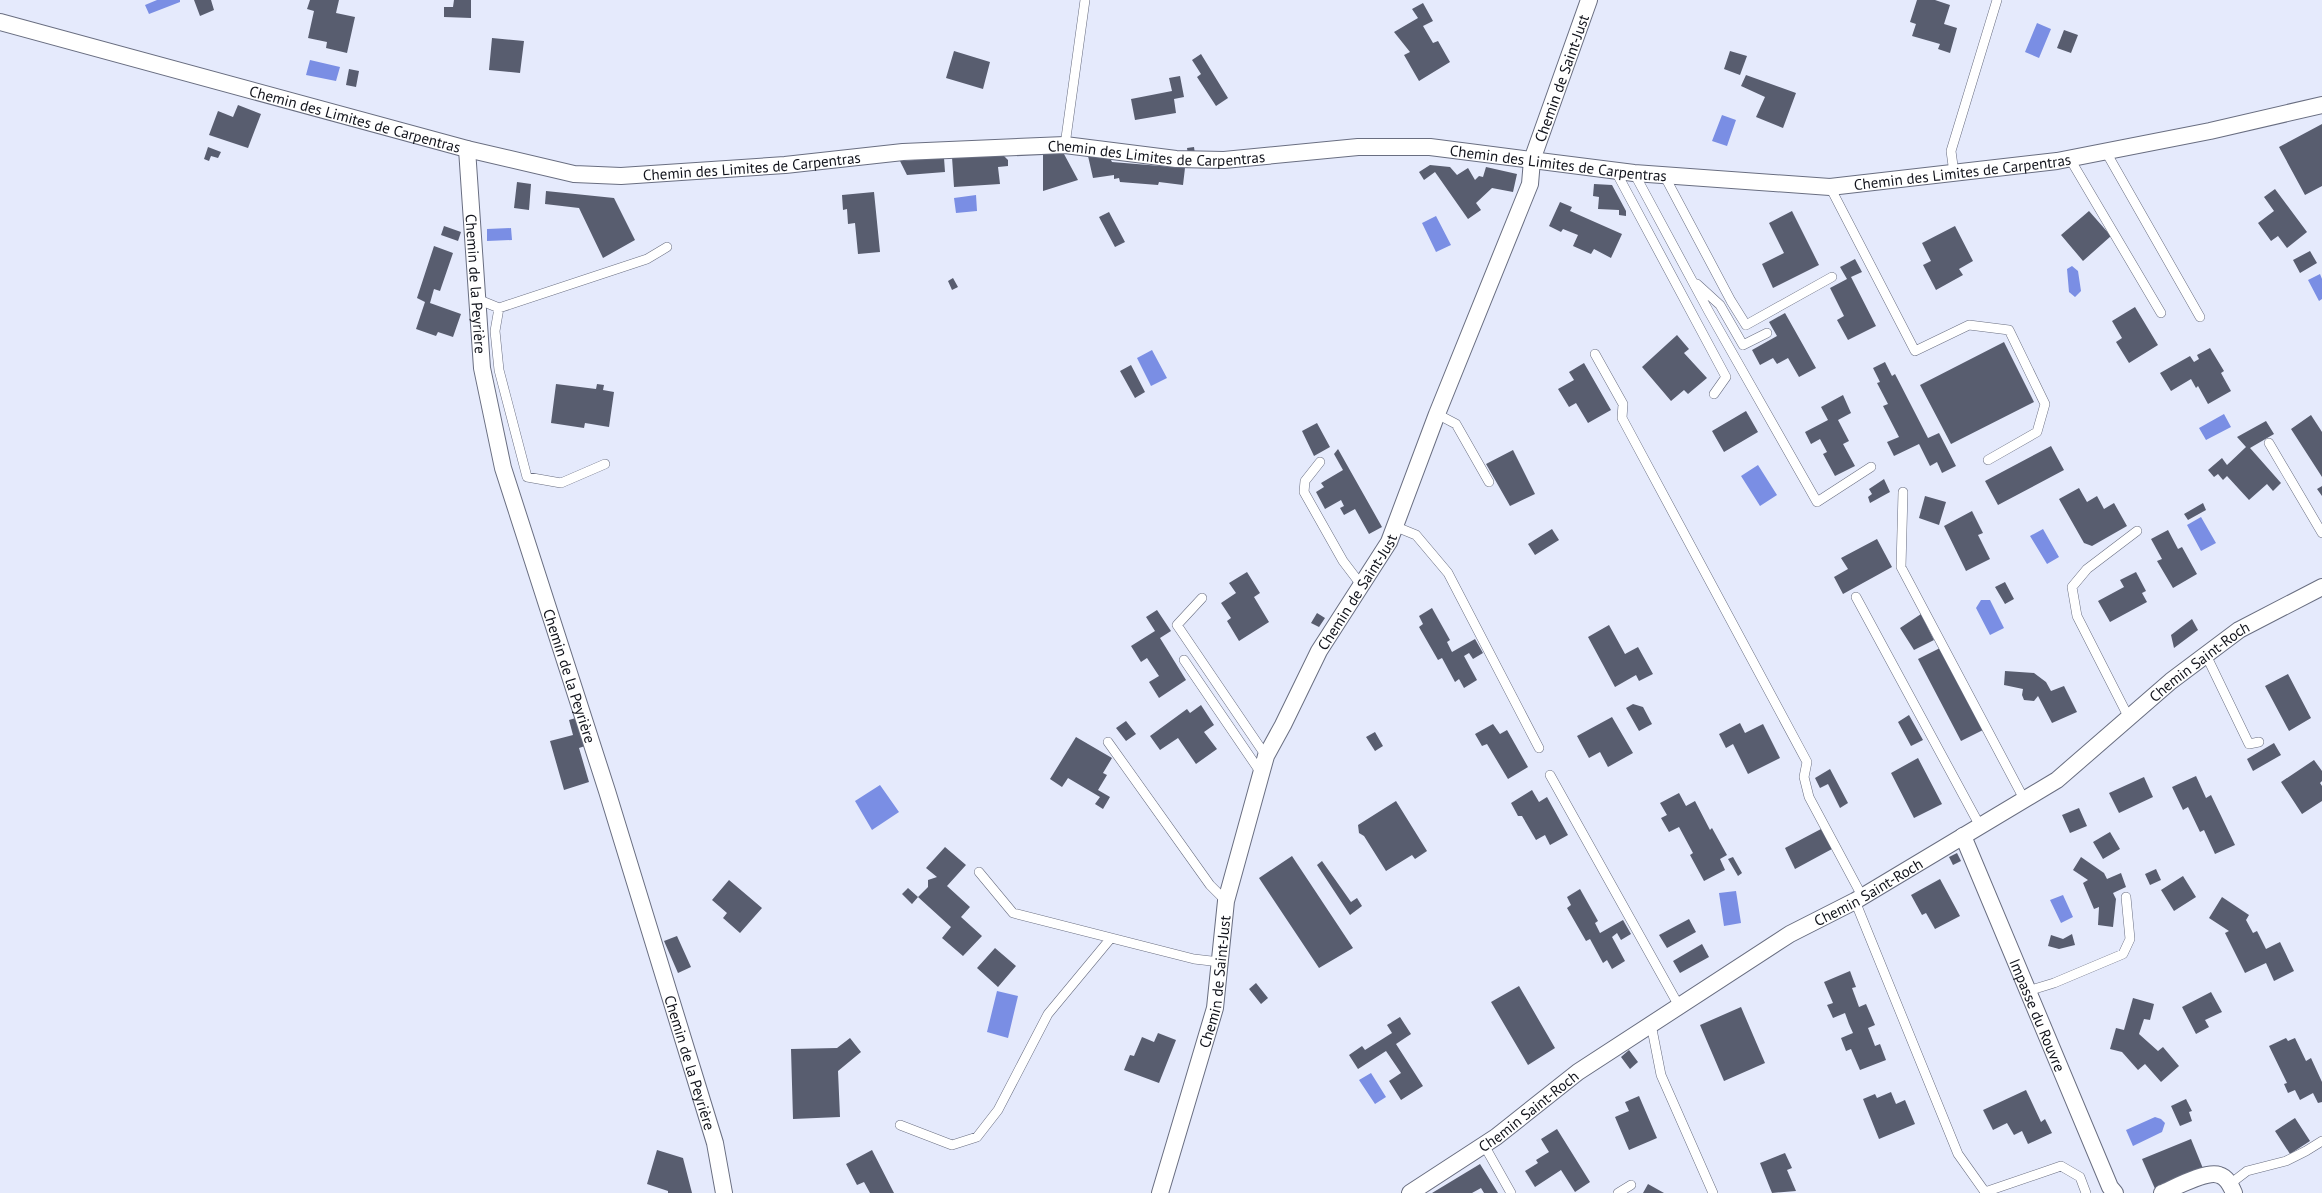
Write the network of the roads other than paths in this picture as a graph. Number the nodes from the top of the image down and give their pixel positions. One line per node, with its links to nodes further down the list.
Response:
1 (1084, 0): 6 (lane)
2 (1589, 0): 10 (street, Chemin de Saint-Just)
3 (1997, 0): 13 (lane)
4 (0, 22): 7 (street, Chemin des Limites de Carpentras)
5 (2322, 104): 8 (street, Chemin des Limites de Carpentras)
6 (1065, 145): 7 (street, Chemin des Limites de Carpentras); 10 (street, Chemin des Limites de Carpentras)
7 (467, 149): 19 (street, Chemin de la Peyrière)
8 (2106, 152): 9 (street, Chemin des Limites de Carpentras); 22 (lane)
9 (2070, 159): 13 (street, Chemin des Limites de Carpentras); 21 (lane)
10 (1532, 160): 11 (street, Chemin des Limites de Carpentras); 26 (street, Chemin de Saint-Just)
11 (1615, 170): 12 (street, Chemin des Limites de Carpentras); 25 (lane)
12 (1634, 172): 14 (street, Chemin des Limites de Carpentras); 18 (lane)
13 (1954, 173): 15 (street, Chemin des Limites de Carpentras)
14 (1664, 174): 15 (street, Chemin des Limites de Carpentras); 17 (lane)
15 (1830, 187): 28 (lane)
16 (667, 247): 20 (lane)
17 (1832, 277)
18 (1692, 279): 23 (lane); 31 (lane)
19 (477, 299): 20 (lane); 67 (street, Chemin de la Peyrière)
20 (499, 308): 30 (lane)
21 (2161, 313)
22 (2200, 317)
23 (1766, 332)
24 (1596, 354): 55 (lane)
25 (1714, 394)
26 (1437, 414): 32 (lane); 34 (street, Chemin de Saint-Just)
27 (2269, 443): 36 (lane)
28 (1988, 460)
29 (1320, 462): 37 (lane)
30 (606, 464)
31 (1872, 467)
32 (1489, 482)
33 (1903, 492): 50 (lane)
34 (1394, 526): 37 (street, Chemin de Saint-Just); 46 (lane)
35 (2137, 531): 43 (lane)
36 (2322, 533)
37 (1362, 586): 47 (street, Chemin de Saint-Just)
38 (2322, 587): 41 (street, Chemin Saint-Roch)
39 (1856, 597): 51 (lane)
40 (1202, 598): 47 (lane)
41 (2206, 655): 43 (street, Chemin Saint-Roch); 45 (lane)
42 (1184, 660): 48 (lane)
43 (2129, 718): 50 (street, Chemin Saint-Roch)
44 (1108, 742): 56 (lane)
45 (2259, 742)
46 (1539, 748)
47 (1266, 756): 48 (street, Chemin de Saint-Just)
48 (1261, 774): 56 (street, Chemin de Saint-Just)
49 (1550, 775): 60 (lane)
50 (2024, 799): 51 (street, Chemin Saint-Roch)
51 (1980, 826): 52 (street, Chemin Saint-Roch)
52 (1963, 836): 55 (street, Chemin Saint-Roch); 59 (street, Impasse du Rouvre)
53 (979, 872): 57 (lane)
54 (2126, 897): 59 (lane)
55 (1859, 899): 60 (street, Chemin Saint-Roch); 73 (lane)
56 (1226, 901): 58 (street, Chemin de Saint-Just)
57 (1111, 938): 58 (lane); 62 (lane)
58 (1220, 962): 68 (street, Chemin de Saint-Just)
59 (2028, 991): 74 (street, Impasse du Rouvre)
60 (1679, 1006): 61 (street, Chemin Saint-Roch)
61 (1651, 1024): 64 (street, Chemin Saint-Roch); 72 (lane)
62 (900, 1125)
63 (2322, 1141): 66 (lane)
64 (1484, 1145): 69 (street, Chemin Saint-Roch); 70 (lane)
65 (1631, 1185): 71 (lane)
66 (2232, 1188): 75 (street)
67 (724, 1193)
68 (1160, 1193)
69 (1410, 1193)
70 (1510, 1193)
71 (1618, 1193)
72 (1713, 1193)
73 (2086, 1193)
74 (2115, 1193)
75 (2162, 1193)

